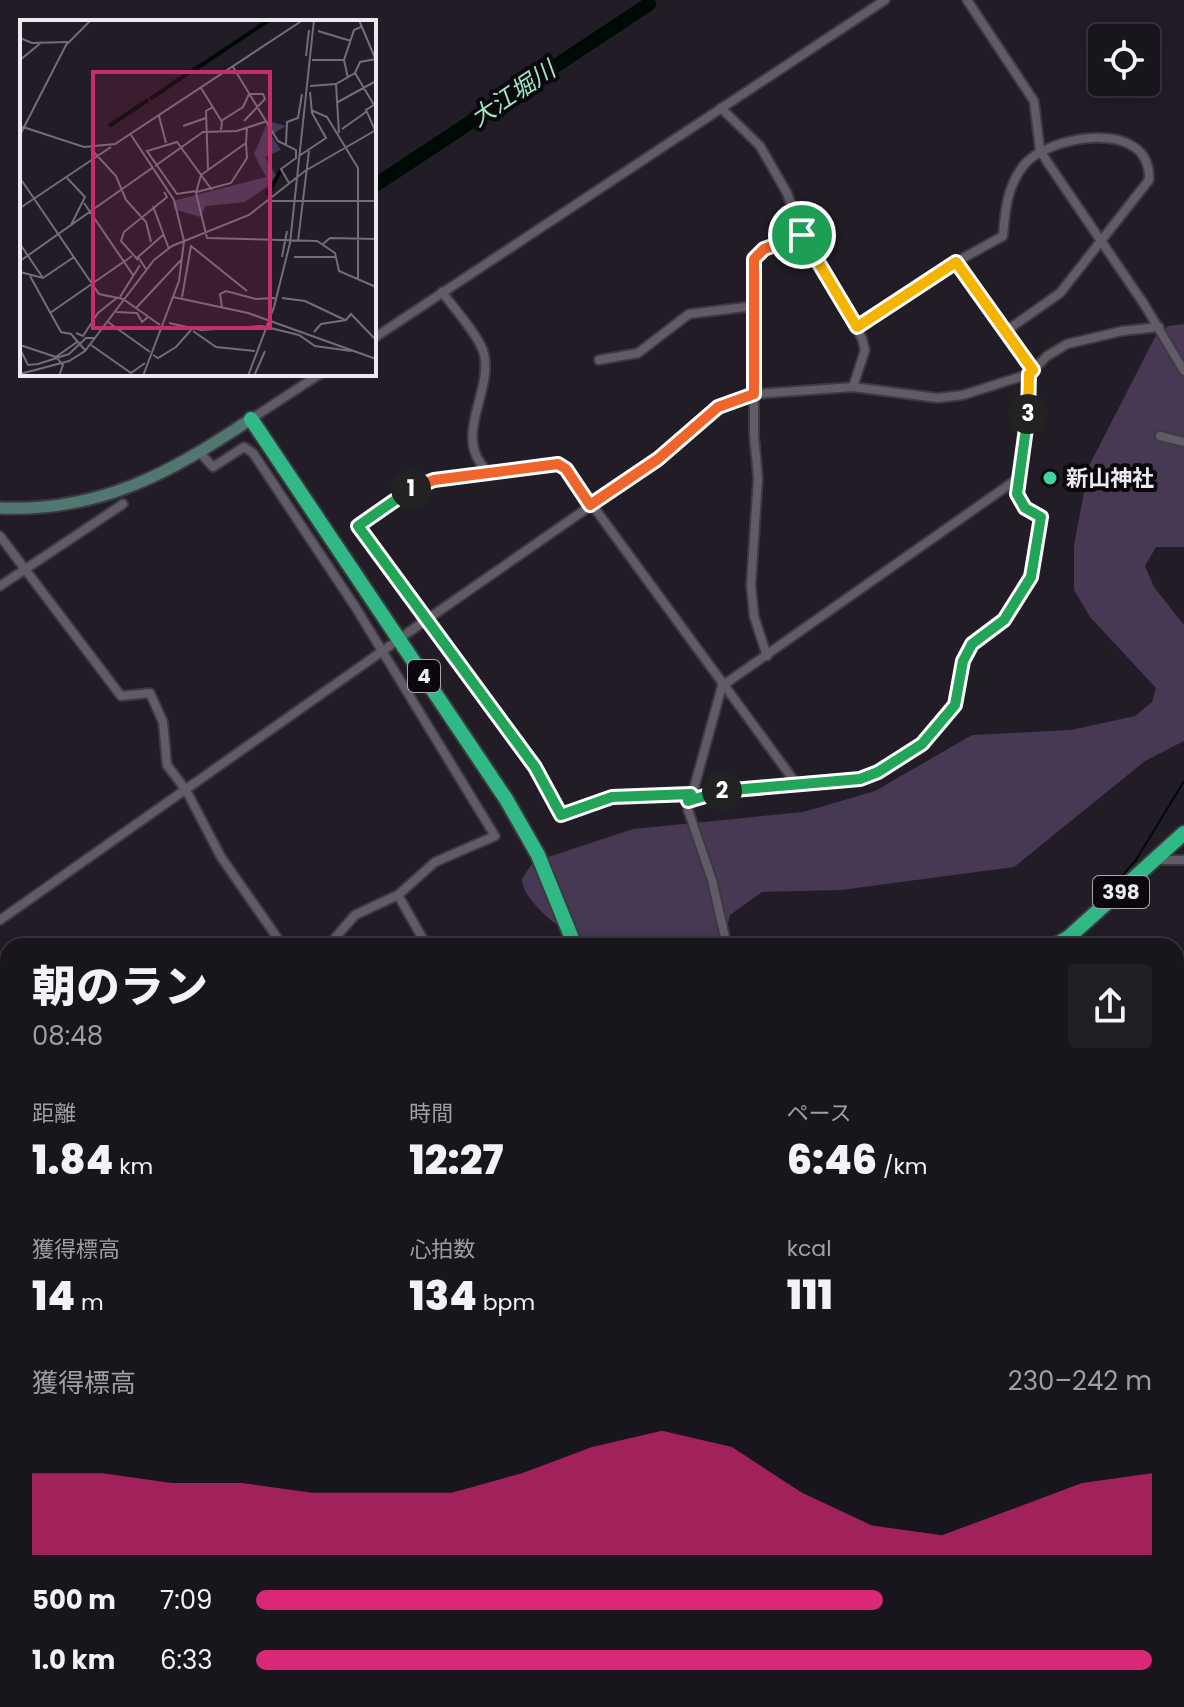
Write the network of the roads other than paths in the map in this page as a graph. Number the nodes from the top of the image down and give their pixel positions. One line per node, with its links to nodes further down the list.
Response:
1 (885, 0): 3 (street)
2 (967, 0): 4 (street)
3 (721, 108): 5 (street); 8 (street)
4 (1040, 150): 6 (street); 6 (street); 7 (street)
5 (802, 235): 9 (street); 10 (street)
6 (1102, 240): 11 (street); 12 (street)
7 (956, 262): 10 (street); 12 (street)
8 (442, 292): 13 (street); 24 (street)
9 (754, 306): 14 (street); 19 (street)
10 (857, 327): 18 (street)
11 (1159, 327): 15 (street); 16 (street)
12 (1006, 331): 16 (street)
13 (376, 337)
14 (599, 360)
15 (1184, 371)
16 (1031, 372): 18 (street); 25 (street)
17 (317, 376): 20 (street)
18 (853, 387): 19 (street)
19 (754, 394): 27 (street); 36 (street)
20 (251, 419): 23 (street); 49 (highway, 4)
21 (1160, 436): 22 (street)
22 (1184, 442)
23 (200, 453): 28 (street); 35 (street)
24 (488, 472): 27 (street); 32 (street)
25 (1020, 477): 36 (street); 38 (street)
26 (123, 504): 30 (street)
27 (590, 505): 32 (street); 37 (street)
28 (0, 508)
29 (0, 536): 30 (street)
30 (24, 570): 31 (street); 39 (street)
31 (0, 586)
32 (426, 620): 33 (street); 40 (street)
33 (406, 634)
34 (391, 645): 35 (street)
35 (381, 652): 39 (street); 44 (street)
36 (767, 656): 37 (street)
37 (722, 686): 38 (street); 40 (street)
38 (798, 786): 40 (street)
39 (186, 790): 45 (street); 46 (street)
40 (690, 798): 50 (street)
41 (1184, 833): 42 (highway, 398)
42 (1156, 860): 43 (street); 51 (highway, 398)
43 (1184, 860)
44 (398, 895): 47 (street); 48 (street)
45 (0, 920)
46 (277, 938)
47 (335, 938)
48 (422, 938)
49 (572, 938)
50 (725, 938)
51 (1067, 938)

